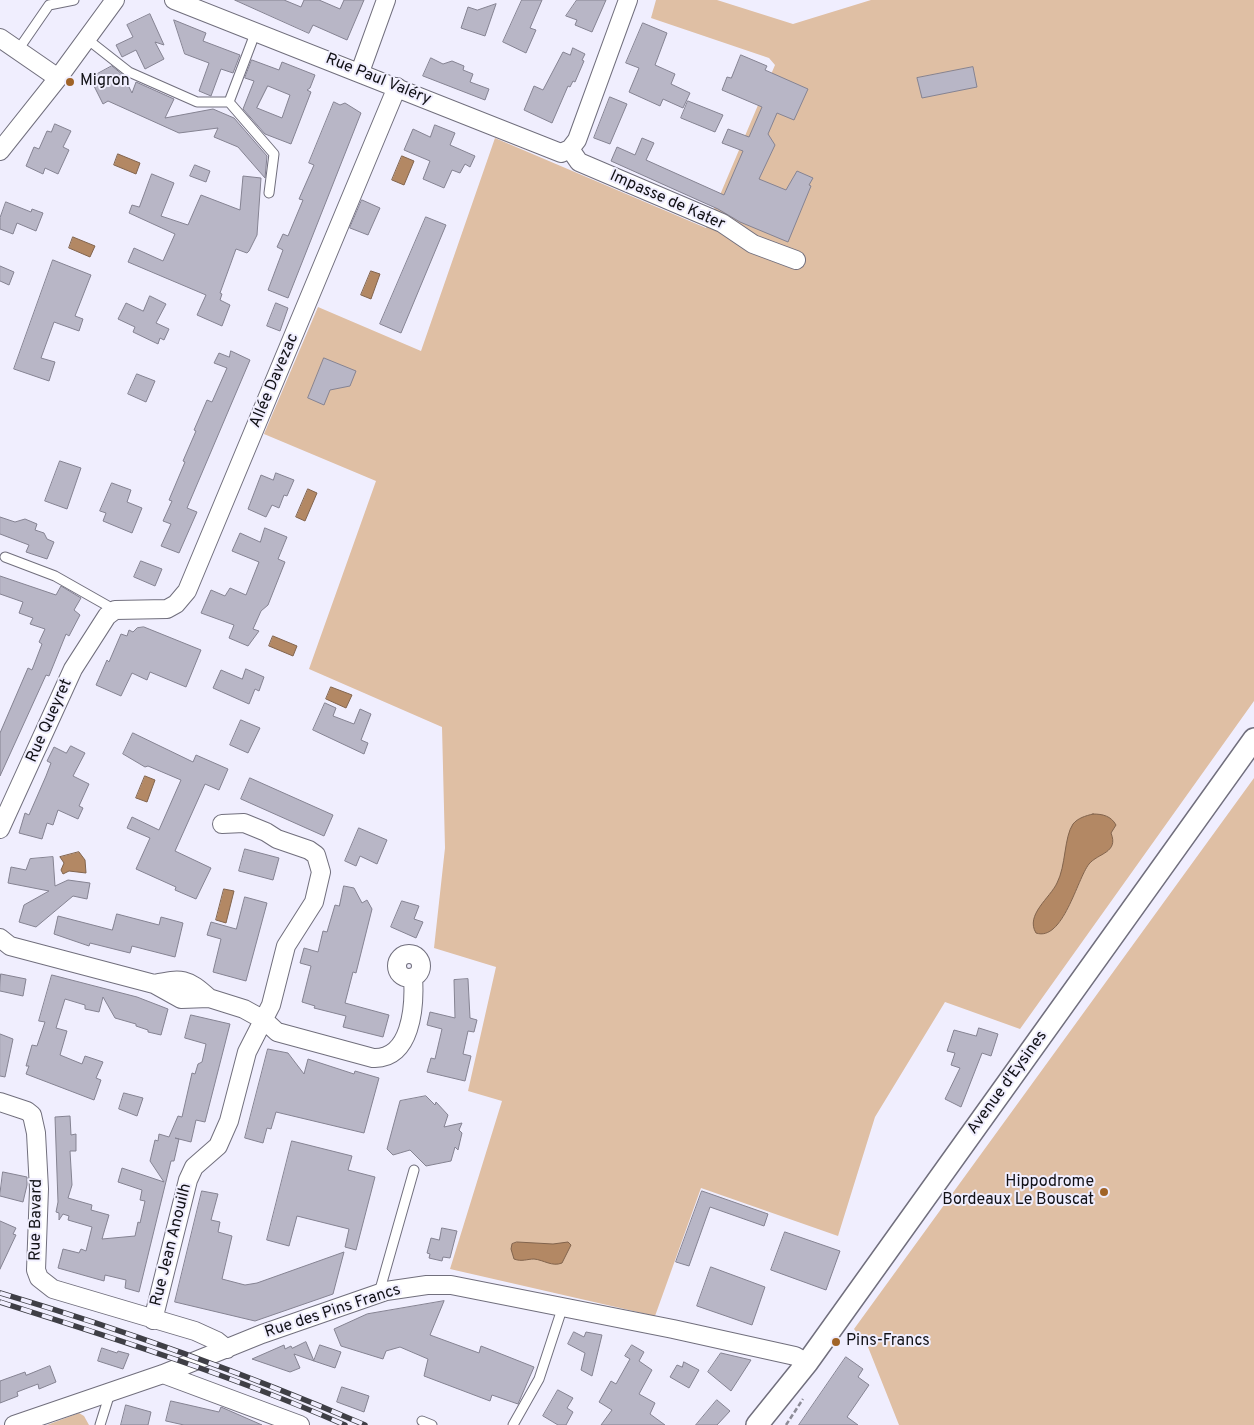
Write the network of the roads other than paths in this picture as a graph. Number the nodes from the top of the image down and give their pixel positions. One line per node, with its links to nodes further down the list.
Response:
1 (74, 0): 9 (lane)
2 (115, 0): 8 (street)
3 (174, 0): 6 (street, Rue Paul Valéry)
4 (386, 0): 10 (street)
5 (628, 0): 14 (street)
6 (256, 32): 10 (street, Rue Paul Valéry); 13 (lane)
7 (0, 38): 9 (street)
8 (87, 39): 11 (street); 13 (lane)
9 (18, 50): 11 (street)
10 (360, 72): 12 (street, Rue Paul Valéry)
11 (58, 78): 15 (street)
12 (397, 87): 14 (street, Rue Paul Valéry); 19 (street, Allée Davezac)
13 (228, 102): 16 (lane)
14 (574, 145): 17 (street, Impasse de Kater)
15 (0, 151)
16 (268, 193)
17 (796, 260)
18 (4, 557): 19 (lane)
19 (111, 613): 22 (street, Rue Queyret)
20 (1254, 739): 32 (street, Avenue d'Eysines)
21 (222, 824): 25 (street, Rue Jean Anouilh)
22 (0, 829)
23 (0, 938): 25 (street)
24 (413, 978): 25 (street)
25 (264, 1020): 30 (street, Rue Jean Anouilh)
26 (0, 1102): 30 (street, Rue Bavard)
27 (414, 1170): 28 (lane)
28 (379, 1293): 29 (street, Rue des Pins Francs); 31 (street, Rue des Pins Francs)
29 (562, 1306): 32 (street, Rue des Pins Francs); 40 (lane)
30 (153, 1320): 31 (street, Rue Bavard)
31 (226, 1349): 33 (street, Rue des Pins Francs)
32 (807, 1363): 41 (street, Avenue d'Eysines)
33 (164, 1374): 34 (street, Rue des Pins Francs); 38 (street)
34 (110, 1393): 36 (street, Rue des Pins Francs); 37 (lane)
35 (422, 1421): 39 (lane)
36 (14, 1425)
37 (100, 1425)
38 (300, 1425)
39 (432, 1425)
40 (512, 1425)
41 (757, 1425)

